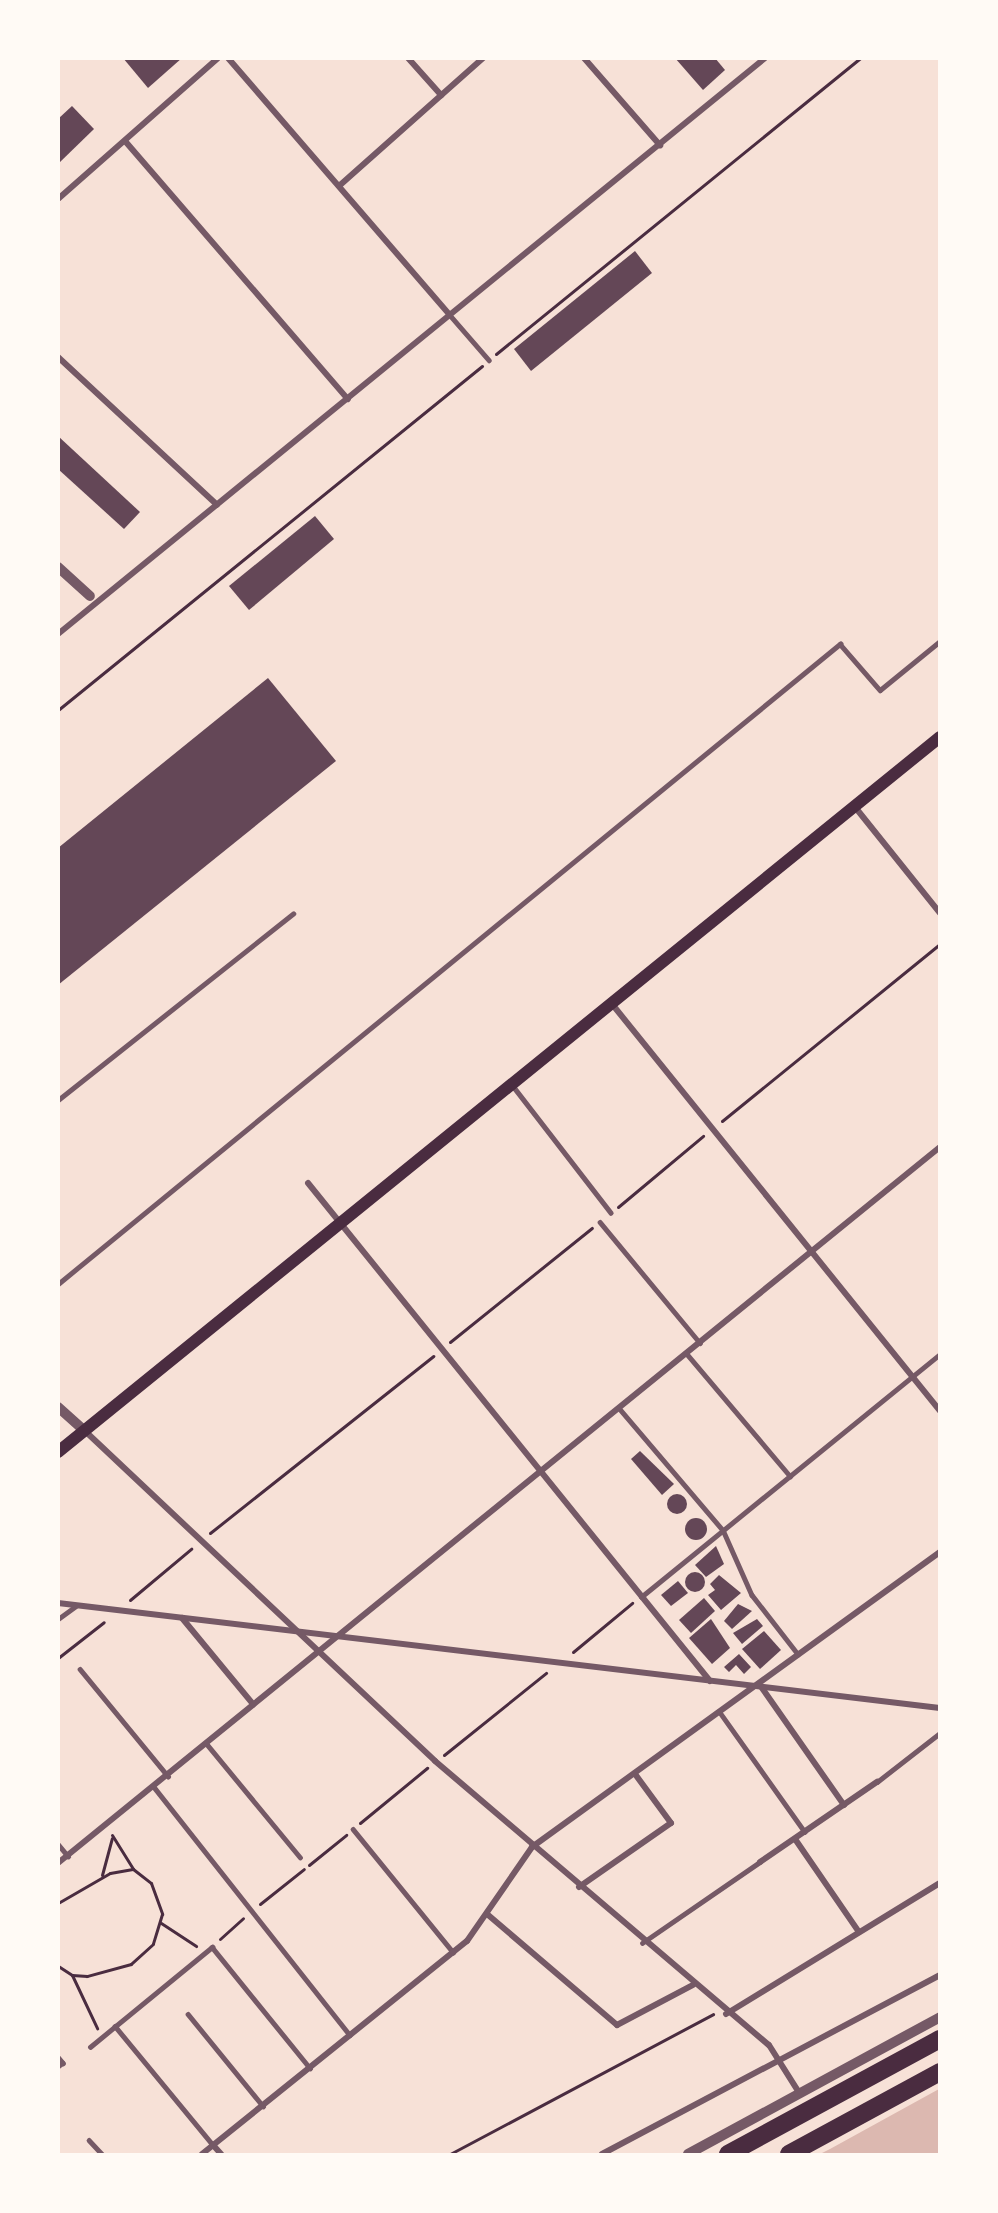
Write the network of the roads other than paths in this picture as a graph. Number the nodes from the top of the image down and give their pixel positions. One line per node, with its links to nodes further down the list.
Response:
1 (218, 58): 8 (street)
2 (228, 58): 10 (street)
3 (408, 58): 7 (street)
4 (483, 58): 7 (street)
5 (584, 58): 9 (street)
6 (765, 58): 9 (street)
7 (441, 95): 10 (street)
8 (125, 141): 11 (street); 15 (street)
9 (660, 145): 12 (street)
10 (339, 186): 12 (street)
11 (58, 199)
12 (449, 314): 14 (lane); 15 (street)
13 (58, 357): 16 (street)
14 (489, 360)
15 (348, 399): 16 (street)
16 (217, 504): 18 (street)
17 (58, 567): 18 (street)
18 (93, 599): 19 (street)
19 (58, 633)
20 (939, 641): 34 (lane)
21 (939, 737): 22 (main road)
22 (855, 807): 23 (street); 25 (main road)
23 (939, 913)
24 (293, 914): 27 (lane)
25 (612, 1004): 26 (main road); 33 (street)
26 (511, 1084): 30 (lane); 32 (main road)
27 (58, 1100)
28 (939, 1147): 33 (street)
29 (308, 1184): 32 (street)
30 (611, 1213)
31 (600, 1222): 35 (lane)
32 (341, 1223): 42 (main road); 44 (street)
33 (810, 1253): 35 (street); 38 (street)
34 (58, 1284)
35 (700, 1343): 36 (street)
36 (687, 1354): 40 (street); 45 (lane)
37 (939, 1354): 38 (lane)
38 (911, 1377): 41 (street); 45 (lane)
39 (58, 1407): 42 (street)
40 (619, 1408): 44 (street); 46 (lane)
41 (939, 1410)
42 (85, 1431): 43 (main road); 53 (street)
43 (58, 1452)
44 (540, 1473): 48 (street); 54 (street)
45 (790, 1476): 46 (lane)
46 (723, 1530): 48 (lane); 56 (lane)
47 (939, 1552): 56 (street)
48 (641, 1597): 58 (street)
49 (58, 1604): 50 (street)
50 (76, 1605): 51 (street); 52 (lane)
51 (182, 1618): 53 (street); 61 (street)
52 (58, 1619)
53 (295, 1632): 54 (street); 55 (street)
54 (336, 1638): 55 (street); 58 (street)
55 (318, 1651): 61 (street); 75 (street)
56 (798, 1654): 59 (street)
57 (80, 1669): 67 (lane)
58 (710, 1681): 59 (street)
59 (753, 1687): 60 (street); 63 (street)
60 (762, 1687): 62 (street); 70 (street)
61 (253, 1704): 65 (street)
62 (939, 1708)
63 (719, 1711): 66 (street); 72 (lane)
64 (939, 1734): 68 (lane)
65 (206, 1743): 67 (street); 77 (lane)
66 (635, 1774): 75 (street); 81 (street)
67 (168, 1776): 69 (street)
68 (877, 1782): 70 (street)
69 (154, 1787): 76 (street); 92 (lane)
70 (844, 1805): 72 (street)
71 (353, 1828): 85 (lane)
72 (805, 1832): 73 (street)
73 (795, 1839): 78 (street); 83 (street)
74 (58, 1844): 76 (lane)
75 (532, 1847): 81 (street); 82 (street)
76 (68, 1856): 79 (street)
77 (300, 1857)
78 (760, 1862): 84 (lane)
79 (58, 1863)
80 (939, 1883): 83 (street)
81 (579, 1887): 84 (street)
82 (487, 1914): 85 (street); 87 (street)
83 (859, 1932): 88 (street)
84 (642, 1943): 87 (street)
85 (453, 1952): 92 (street)
86 (939, 1975): 96 (street)
87 (693, 1985): 88 (street)
88 (724, 2011): 96 (street)
89 (188, 2014): 101 (lane)
90 (939, 2017): 100 (street)
91 (115, 2026): 94 (lane); 98 (lane); 103 (lane)
92 (350, 2035): 98 (street)
93 (939, 2039): 109 (highway)
94 (90, 2047)
95 (58, 2057): 97 (lane)
96 (780, 2062): 100 (street); 107 (street)
97 (58, 2067)
98 (310, 2068): 101 (street)
99 (939, 2072): 110 (highway)
100 (800, 2094): 108 (street)
101 (263, 2106): 103 (street)
102 (89, 2140): 104 (lane)
103 (213, 2145): 105 (street); 106 (street)
104 (102, 2154)
105 (202, 2154)
106 (221, 2154)
107 (602, 2154)
108 (688, 2154)
109 (728, 2154)
110 (789, 2154)

